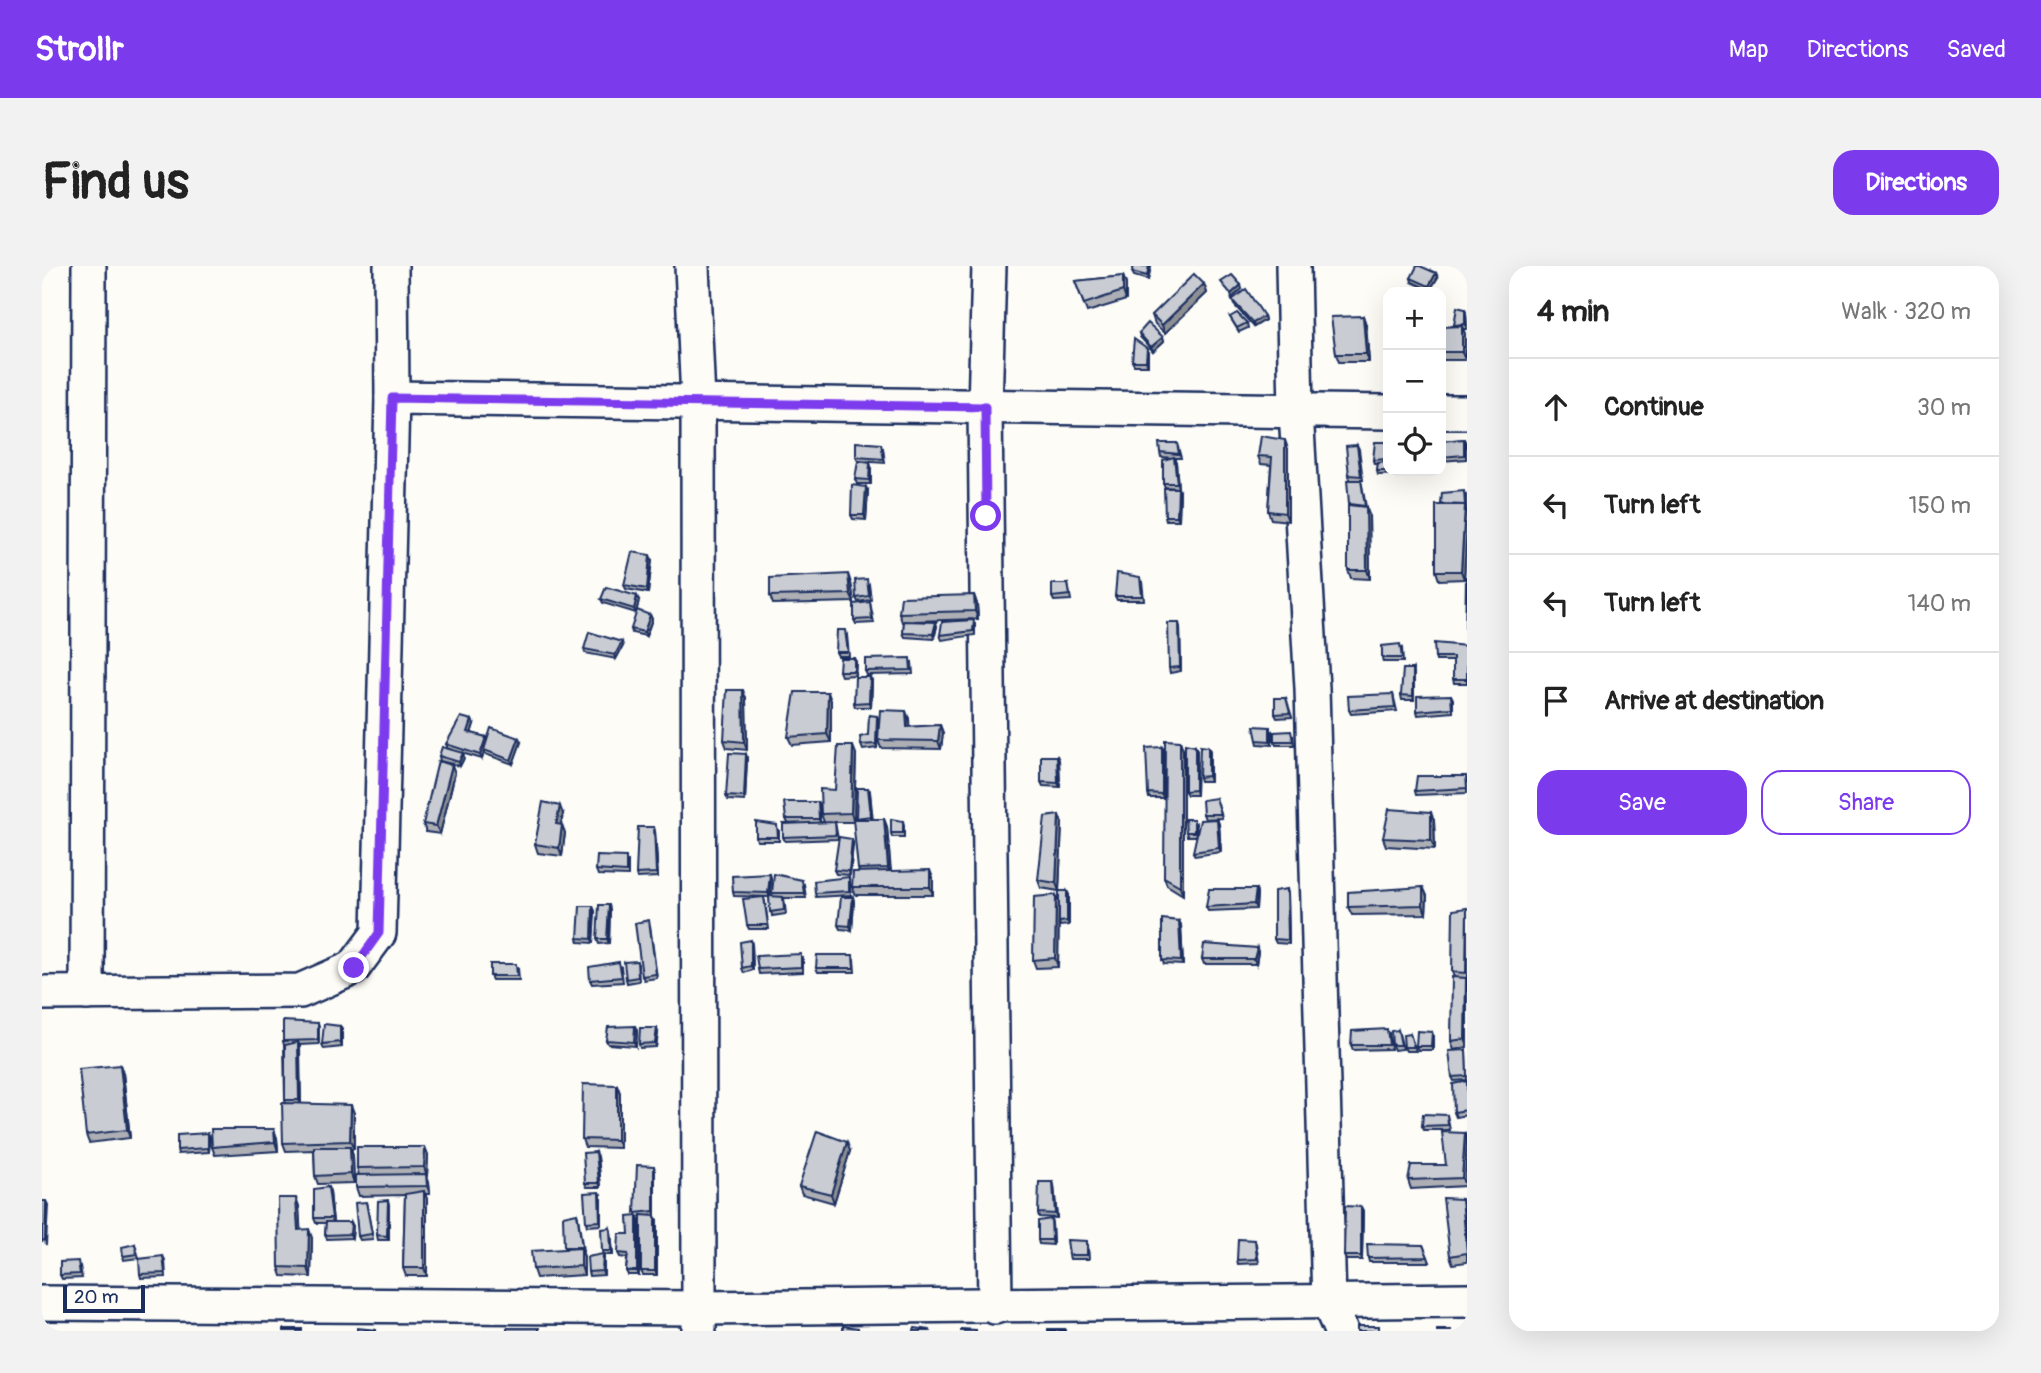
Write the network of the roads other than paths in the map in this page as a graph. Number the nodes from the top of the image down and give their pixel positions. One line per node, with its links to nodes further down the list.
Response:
1 (89, 266): 14 (street)
2 (391, 266): 6 (street)
3 (692, 266): 7 (street)
4 (989, 266): 8 (street)
5 (1293, 266): 9 (street)
6 (392, 398): 7 (street); 14 (street)
7 (698, 401): 8 (street); 19 (street)
8 (985, 407): 9 (street); 17 (street)
9 (1296, 411): 10 (street); 18 (street)
10 (1383, 412)
11 (1446, 412): 12 (street)
12 (1467, 412)
13 (42, 993): 14 (street)
14 (87, 993)
15 (1467, 1300): 18 (street)
16 (42, 1303): 19 (street)
17 (995, 1307): 18 (street); 19 (street)
18 (1335, 1317)
19 (699, 1320)

